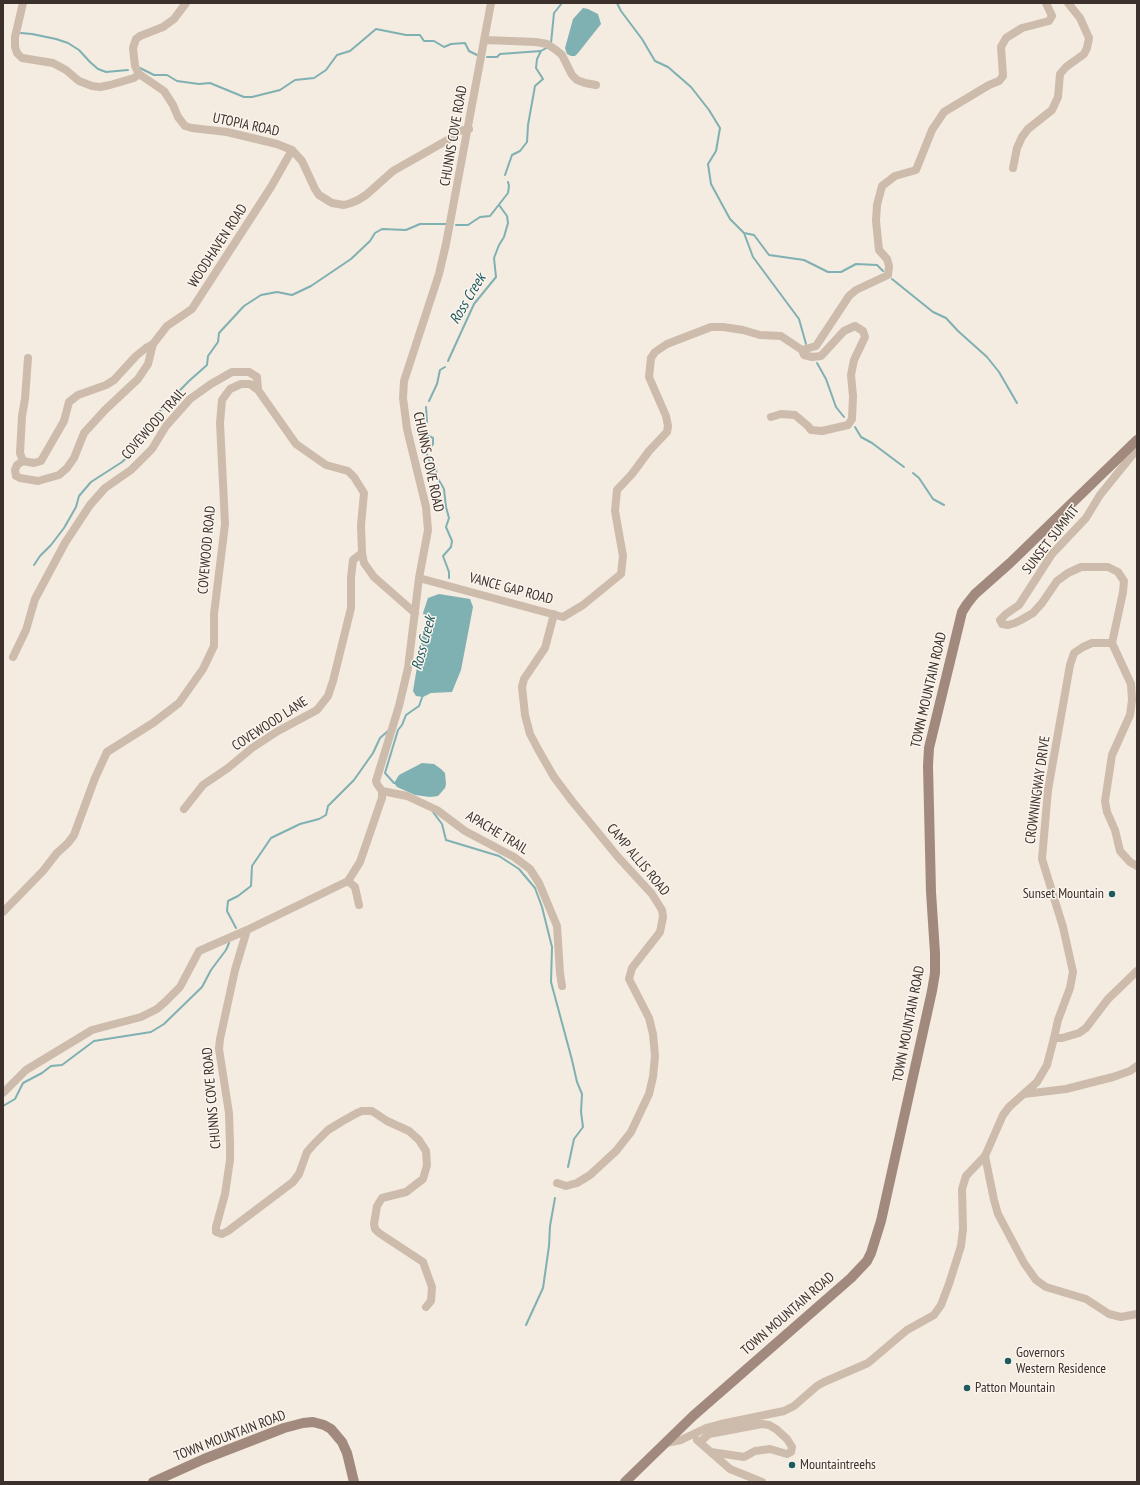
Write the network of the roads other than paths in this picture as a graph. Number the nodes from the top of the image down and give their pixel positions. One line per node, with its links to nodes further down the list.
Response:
1 (23, 3): 7 (street)
2 (186, 3): 7 (street)
3 (492, 3): 6 (street, CHUNNS COVE ROAD)
4 (1046, 3): 13 (street)
5 (1068, 3): 11 (street)
6 (485, 40): 8 (street); 9 (street, CHUNNS COVE ROAD)
7 (139, 74): 10 (street, UTOPIA ROAD)
8 (596, 84)
9 (469, 129): 10 (street, UTOPIA ROAD); 20 (street, CHUNNS COVE ROAD)
10 (292, 150): 12 (street, WOODHAVEN ROAD)
11 (1013, 168)
12 (153, 344): 18 (street, WOODHAVEN ROAD); 18 (street, WOODHAVEN ROAD)
13 (802, 350): 16 (street); 22 (street, VANCE GAP ROAD)
14 (28, 358): 18 (street)
15 (258, 390): 19 (street); 24 (street, COVEWOOD TRAIL); 30 (street, COVEWOOD ROAD)
16 (771, 417)
17 (1136, 445): 23 (street, SUNSET SUMMIT); 44 (main road, TOWN MOUNTAIN ROAD)
18 (23, 461)
19 (362, 553): 21 (street); 26 (street, COVEWOOD LANE)
20 (419, 578): 21 (street, CHUNNS COVE ROAD); 22 (street, VANCE GAP ROAD)
21 (415, 612): 25 (street, CHUNNS COVE ROAD)
22 (554, 614): 39 (street, CAMP ALLIS ROAD)
23 (1112, 643): 27 (street); 34 (street, CROWNINGWAY DRIVE)
24 (13, 657)
25 (382, 791): 28 (street, CHUNNS COVE ROAD); 33 (street, APACHE TRAIL)
26 (184, 809)
27 (1137, 866)
28 (348, 881): 29 (street); 31 (street)
29 (359, 904)
30 (3, 912)
31 (247, 930): 36 (street); 40 (street, CHUNNS COVE ROAD)
32 (1137, 971): 34 (street)
33 (562, 986)
34 (1054, 1038): 37 (street)
35 (1137, 1066): 37 (street)
36 (3, 1093)
37 (1024, 1094): 38 (street)
38 (985, 1156): 41 (street); 42 (street)
39 (557, 1183)
40 (426, 1307)
41 (1137, 1314)
42 (692, 1435): 43 (street); 44 (street)
43 (700, 1442): 45 (street); 45 (street)
44 (666, 1443): 48 (main road, TOWN MOUNTAIN ROAD)
45 (711, 1452): 49 (street)
46 (153, 1482): 47 (main road, TOWN MOUNTAIN ROAD)
47 (354, 1482)
48 (625, 1482)
49 (762, 1482)

